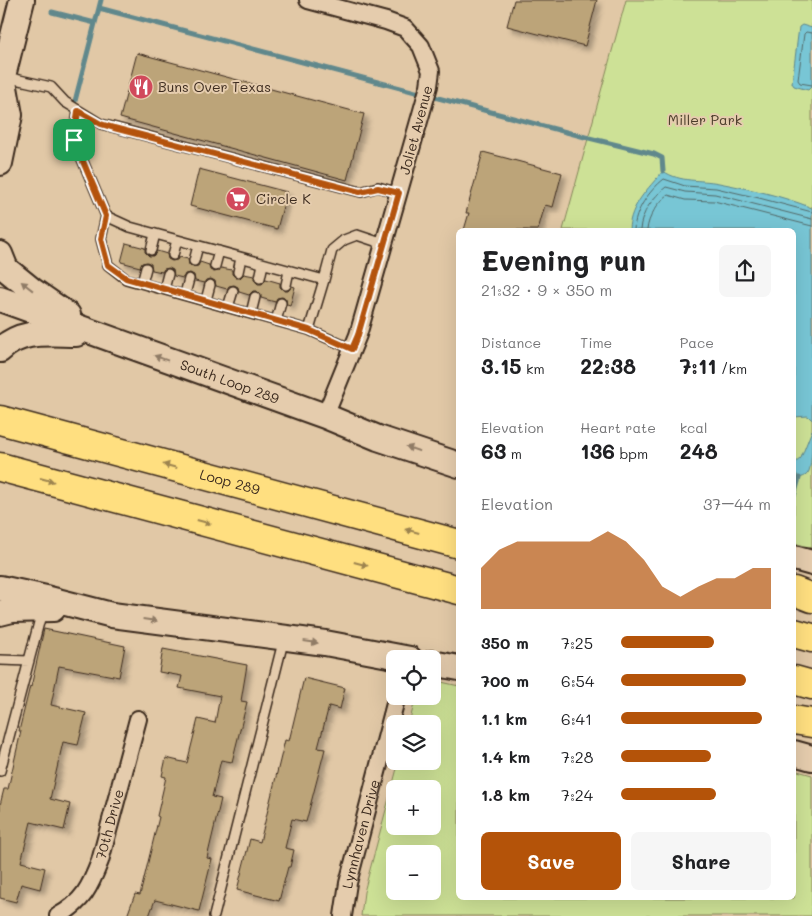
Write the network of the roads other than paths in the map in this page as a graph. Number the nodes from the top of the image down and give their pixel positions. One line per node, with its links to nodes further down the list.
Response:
1 (22, 0): 3 (main road)
2 (308, 0): 6 (street, Joliet Avenue)
3 (1, 77): 4 (lane); 5 (main road)
4 (78, 111): 6 (lane); 7 (lane)
5 (0, 163)
6 (399, 193): 10 (street, Joliet Avenue)
7 (106, 216): 8 (lane); 27 (lane)
8 (155, 234): 9 (lane); 12 (lane)
9 (177, 240): 11 (lane); 15 (lane)
10 (384, 244): 26 (lane); 42 (street, Joliet Avenue)
11 (198, 246): 13 (lane); 17 (lane)
12 (151, 250)
13 (219, 251): 16 (lane); 19 (lane)
14 (0, 254): 41 (main road, one-way to 14)
15 (173, 255)
16 (242, 258): 18 (lane); 22 (lane)
17 (194, 261)
18 (263, 264): 21 (lane); 24 (lane)
19 (215, 266)
20 (146, 268): 27 (lane)
21 (289, 271): 26 (lane); 28 (lane)
22 (238, 272)
23 (168, 274): 30 (lane)
24 (260, 278)
25 (189, 280): 32 (lane)
26 (324, 280): 40 (lane)
27 (142, 282): 30 (lane)
28 (286, 284)
29 (210, 285): 35 (lane)
30 (164, 289): 32 (lane)
31 (233, 291): 37 (lane)
32 (185, 294): 35 (lane)
33 (255, 297): 38 (lane)
34 (0, 299): 41 (main road, South Loop 289)
35 (206, 300): 37 (lane)
36 (281, 303): 39 (lane)
37 (228, 307): 38 (lane)
38 (251, 313): 39 (lane)
39 (276, 320): 40 (lane)
40 (309, 330): 42 (lane)
41 (96, 335): 43 (main road); 44 (main road, South Loop 289, one-way to 41)
42 (352, 349): 44 (street, Joliet Avenue)
43 (0, 350)
44 (325, 416): 46 (main road, South Loop 289, one-way to 44)
45 (0, 420): 48 (highway, Loop 289, one-way to 45)
46 (456, 464)
47 (0, 467): 52 (highway, one-way to 52)
48 (456, 543)
49 (796, 559): 50 (main road)
50 (812, 563)
51 (0, 588): 57 (main road)
52 (456, 589)
53 (796, 592): 54 (highway)
54 (812, 598)
55 (43, 609): 56 (main road); 57 (main road); 63 (lane)
56 (0, 613)
57 (112, 615): 59 (main road, one-way to 59)
58 (796, 634): 60 (highway)
59 (284, 638): 61 (main road, one-way to 61); 76 (lane)
60 (812, 638)
61 (386, 655)
62 (0, 660): 63 (lane)
63 (29, 661): 74 (lane)
64 (441, 665): 65 (main road)
65 (456, 667)
66 (796, 680): 67 (highway)
67 (812, 684)
68 (395, 705): 77 (street, Lynnhaven Drive)
69 (138, 719): 75 (street, 70th Drive)
70 (796, 720): 71 (highway)
71 (812, 723)
72 (796, 754): 73 (main road)
73 (812, 758)
74 (0, 771)
75 (58, 916)
76 (214, 916)
77 (343, 916)

